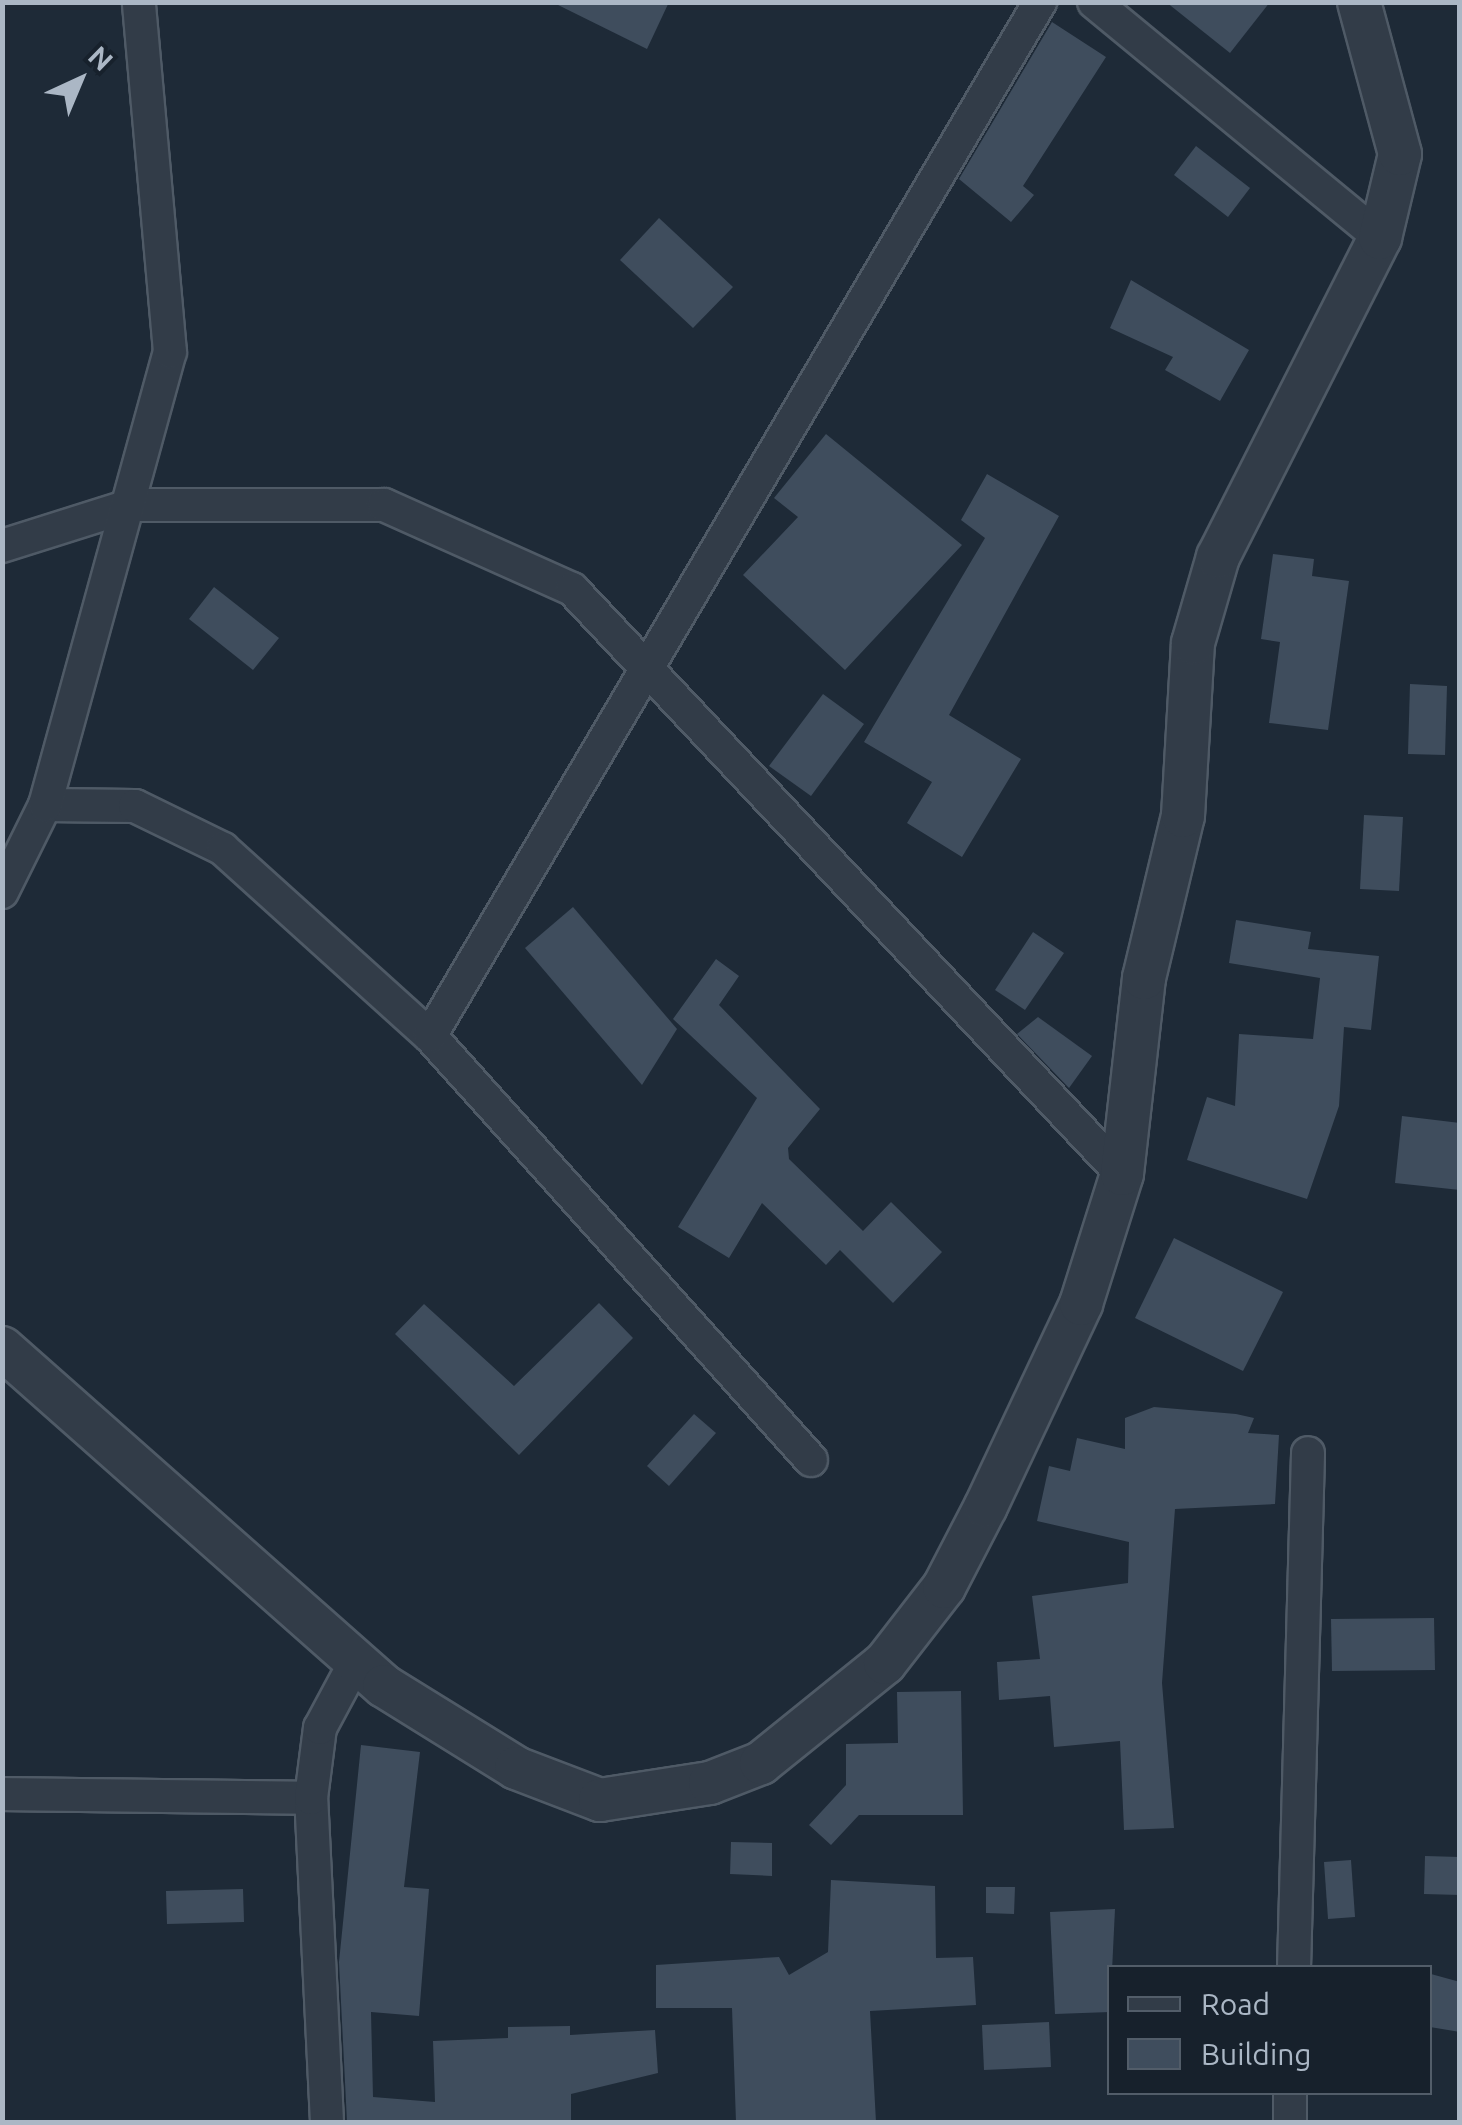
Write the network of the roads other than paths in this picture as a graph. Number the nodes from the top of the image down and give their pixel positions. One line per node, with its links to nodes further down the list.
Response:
1 (139, 2): 6 (street)
2 (1040, 2): 8 (street)
3 (1094, 2): 5 (street)
4 (1359, 2): 5 (street)
5 (1380, 238): 12 (street)
6 (132, 505): 7 (street); 8 (street); 9 (street)
7 (2, 546)
8 (651, 674): 11 (street); 12 (street)
9 (45, 805): 10 (street); 11 (street)
10 (2, 892)
11 (430, 1036): 15 (street)
12 (1122, 1174): 16 (street)
13 (2, 1348): 16 (street)
14 (1308, 1453): 19 (street)
15 (811, 1460)
16 (356, 1661): 18 (street)
17 (2, 1794): 18 (street)
18 (311, 1798): 21 (street)
19 (1294, 1965)
20 (1290, 2095): 22 (street)
21 (327, 2122)
22 (1290, 2122)

